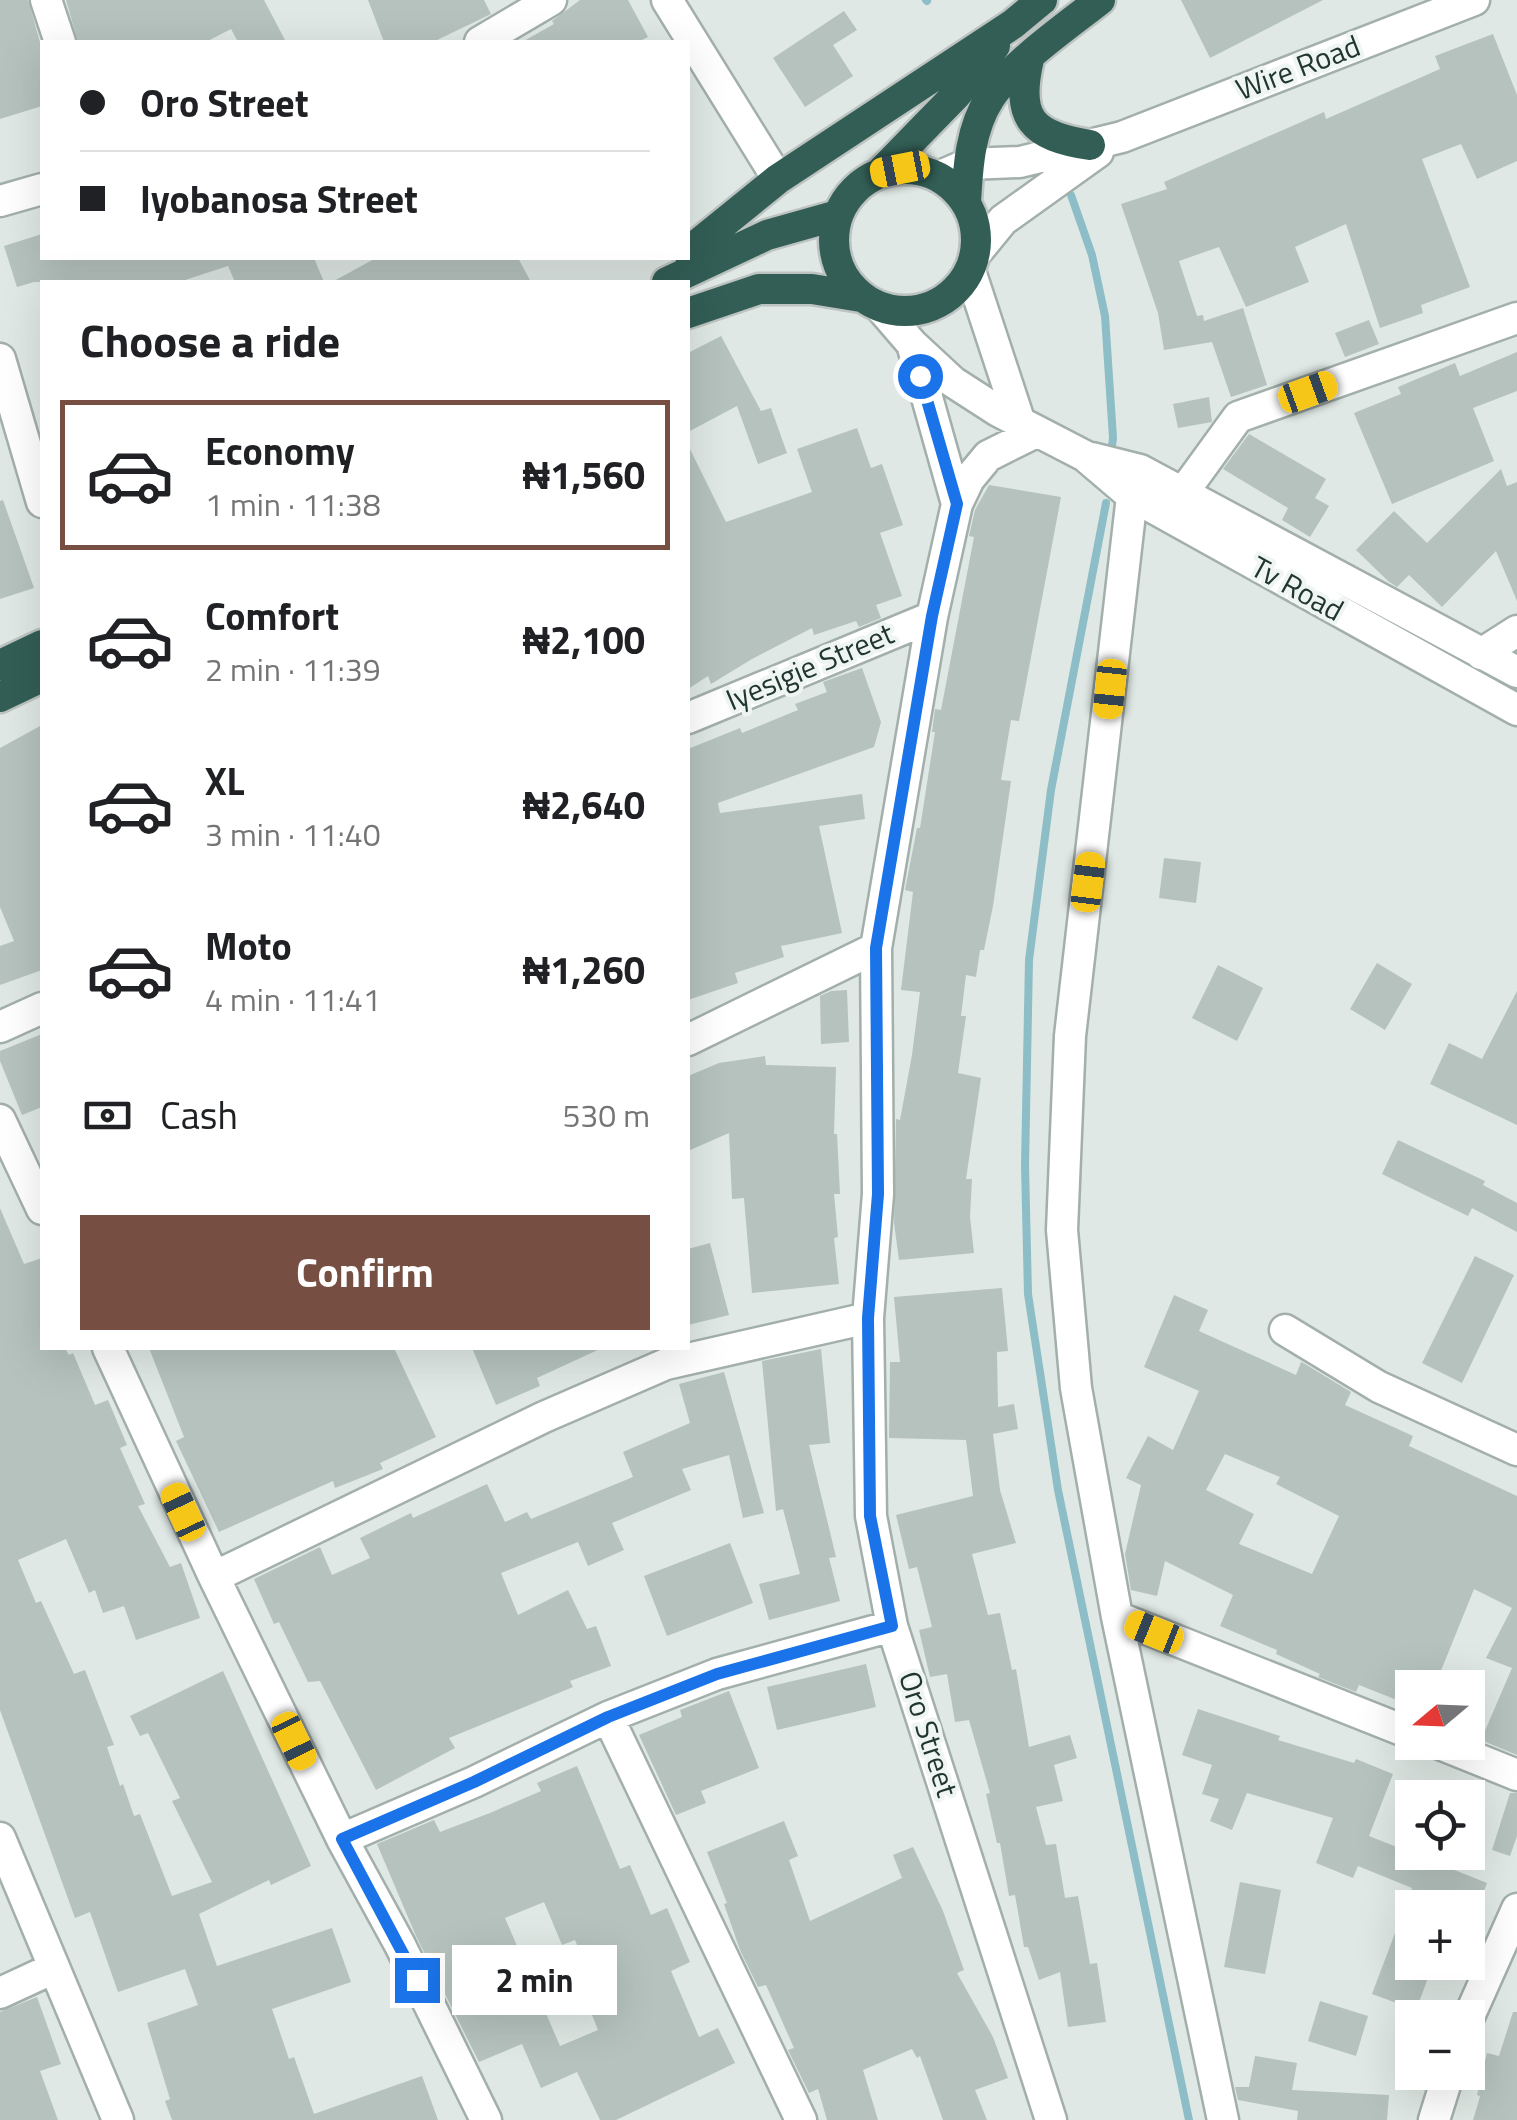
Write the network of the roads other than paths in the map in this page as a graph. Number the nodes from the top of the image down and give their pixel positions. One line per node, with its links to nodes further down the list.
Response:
1 (46, 0): 8 (street)
2 (551, 0): 9 (street)
3 (667, 0): 16 (street)
4 (1042, 0): 7 (highway)
5 (1100, 0): 10 (highway)
6 (1474, 0): 11 (street, Wire Road)
7 (1013, 24): 14 (highway); 16 (highway)
8 (59, 40)
9 (483, 40)
10 (1029, 58): 12 (highway); 13 (highway)
11 (1122, 137): 12 (street, Wire Road); 23 (street, Wire Road)
12 (1090, 145): 13 (street, Wire Road)
13 (968, 164): 15 (street, Wire Road); 19 (highway)
14 (880, 173): 15 (highway); 20 (highway)
15 (938, 177): 19 (highway)
16 (778, 179): 21 (highway)
17 (40, 190): 18 (street)
18 (0, 201)
19 (966, 202): 23 (highway)
20 (838, 216): 25 (highway); 26 (highway)
21 (690, 250)
22 (678, 260): 24 (highway)
23 (973, 262): 26 (highway); 31 (street)
24 (653, 280)
25 (671, 280)
26 (871, 302): 27 (highway); 29 (street, Tv Road)
27 (690, 312)
28 (1517, 318): 33 (street)
29 (912, 344): 31 (street, Tv Road); 36 (street, Oro Street)
30 (0, 359): 34 (street)
31 (1028, 428): 32 (street, Tv Road); 36 (street, Oro Street)
32 (1085, 456): 33 (street, Tv Road); 35 (street, Tv Road)
33 (1182, 494): 40 (street, Tv Road)
34 (40, 495)
35 (1132, 496): 45 (street, Tv Road); 58 (street)
36 (957, 504): 37 (street, Oro Street)
37 (932, 616): 46 (street, Iyesigie Street); 47 (street, Oro Street)
38 (1517, 631): 40 (street)
39 (40, 646): 41 (highway)
40 (1482, 654): 42 (street, Tv Road)
41 (0, 666)
42 (1517, 672)
43 (40, 679): 44 (highway)
44 (0, 697)
45 (1517, 710)
46 (690, 717)
47 (876, 948): 50 (street); 53 (street, Oro Street)
48 (40, 1009): 49 (street)
49 (0, 1027)
50 (690, 1039)
51 (0, 1120): 52 (street)
52 (40, 1205)
53 (868, 1318): 57 (street); 59 (street, Oro Street)
54 (1285, 1330): 56 (street)
55 (109, 1350): 57 (street)
56 (1517, 1450)
57 (214, 1577): 65 (street)
58 (1117, 1617): 61 (street); 75 (street)
59 (892, 1626): 60 (street); 74 (street, Oro Street)
60 (608, 1717): 65 (street); 73 (street)
61 (1395, 1727)
62 (1480, 1760): 63 (street)
63 (1517, 1775)
64 (0, 1838): 67 (street)
65 (342, 1839): 72 (street)
66 (1517, 1909): 69 (street)
67 (54, 1968): 68 (street); 71 (street)
68 (0, 1993)
69 (1476, 2000)
70 (1443, 2090): 76 (street)
71 (118, 2120)
72 (486, 2120)
73 (800, 2120)
74 (1050, 2120)
75 (1223, 2120)
76 (1434, 2120)

